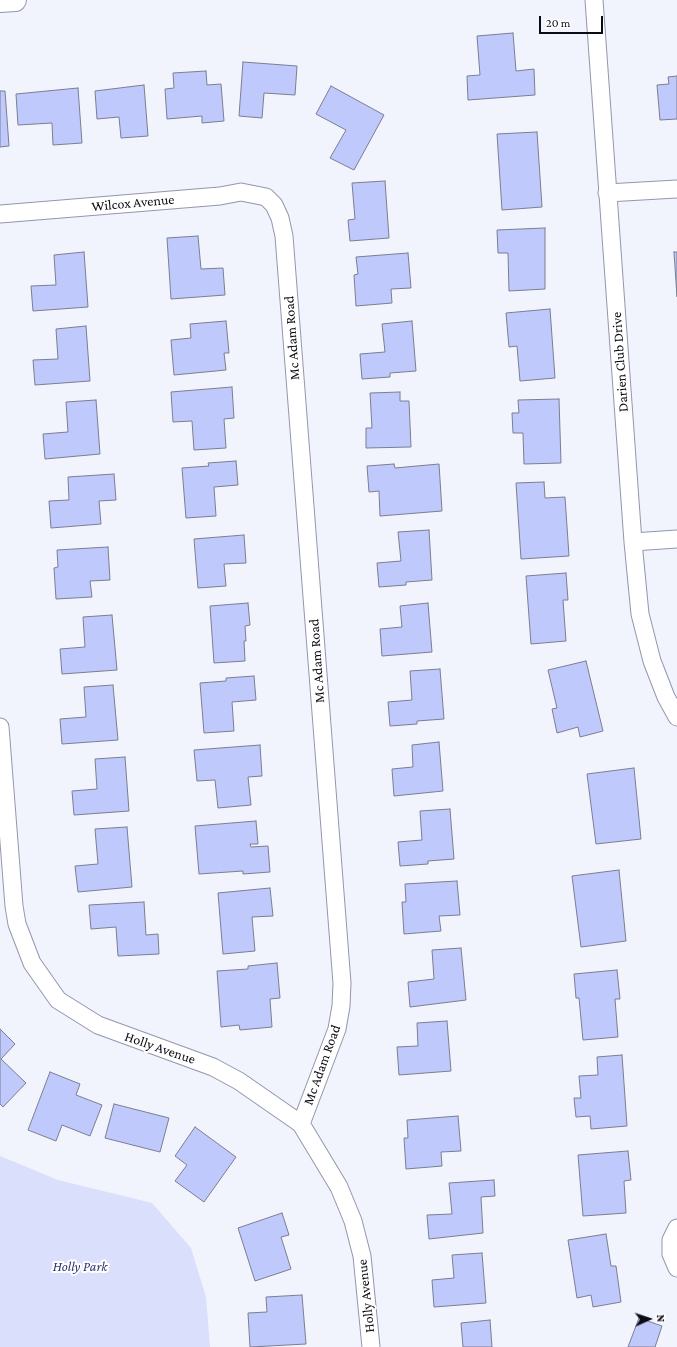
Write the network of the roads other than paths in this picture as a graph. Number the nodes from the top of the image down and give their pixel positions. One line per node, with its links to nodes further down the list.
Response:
1 (15, 0): 3 (street)
2 (594, 0): 5 (street, Darien Club Drive)
3 (0, 1)
4 (677, 189): 5 (street)
5 (607, 193): 9 (street, Darien Club Drive)
6 (266, 197): 7 (street, Wilcox Avenue); 12 (street, Mc Adam Road)
7 (0, 214)
8 (677, 539): 9 (street)
9 (633, 542): 10 (street, Darien Club Drive)
10 (677, 717)
11 (0, 727): 12 (street, Holly Avenue)
12 (301, 1124): 15 (street, Holly Avenue)
13 (677, 1228): 14 (street)
14 (677, 1268)
15 (371, 1347)

